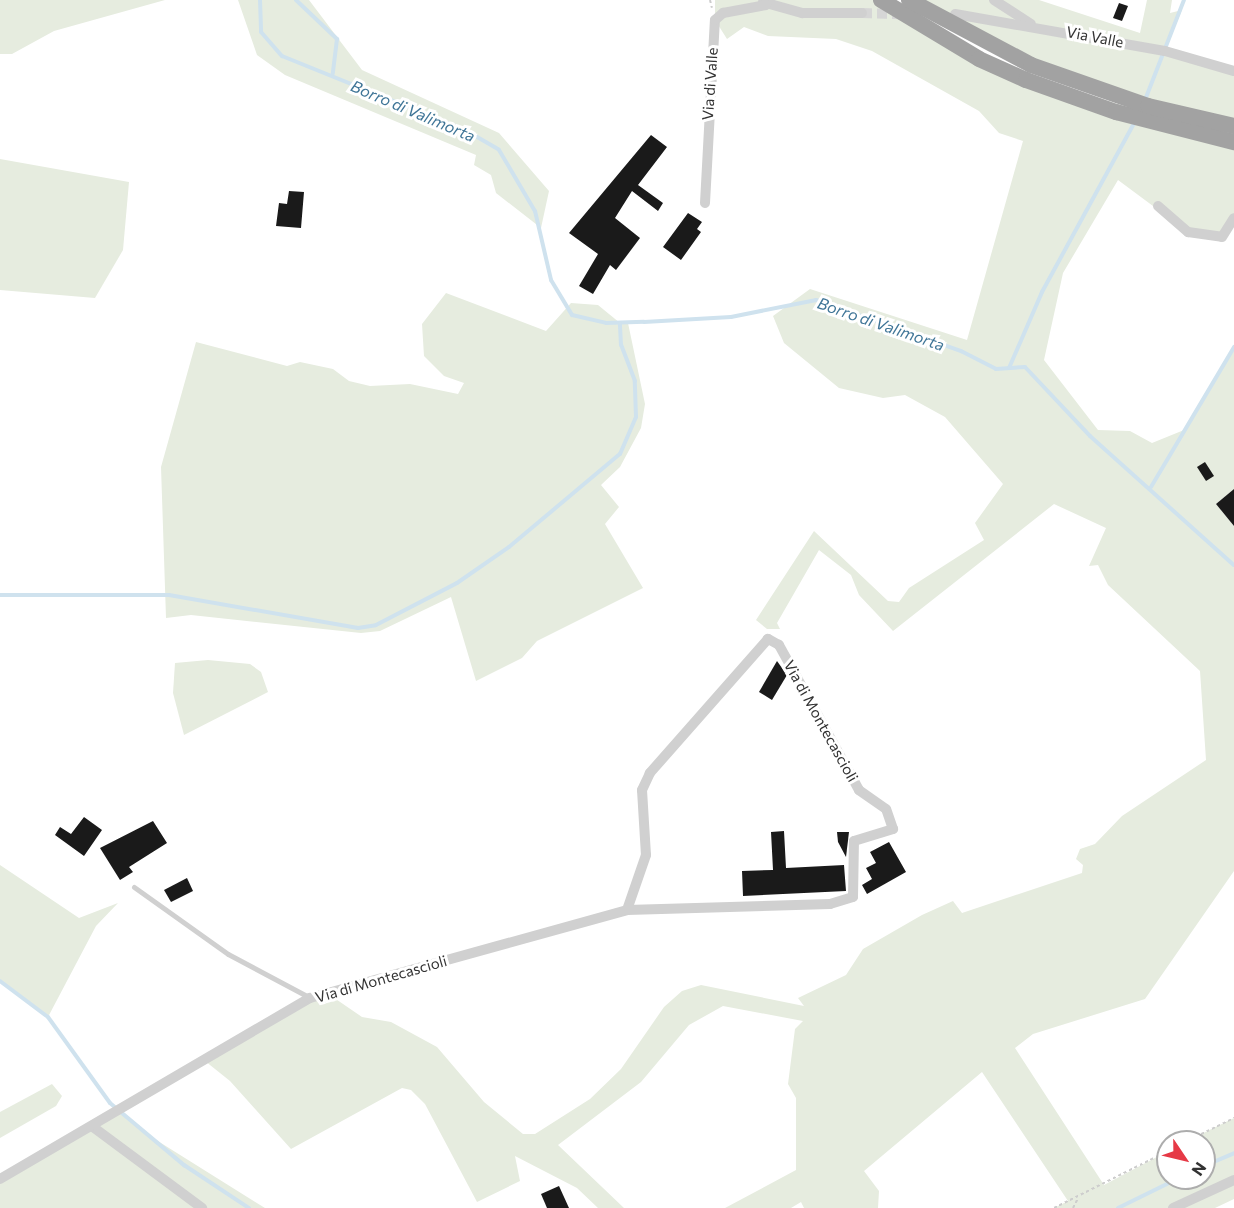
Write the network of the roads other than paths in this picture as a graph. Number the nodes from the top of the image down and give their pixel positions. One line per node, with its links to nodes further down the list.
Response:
1 (881, 0): 10 (highway)
2 (909, 0): 9 (highway)
3 (994, 0): 7 (street)
4 (763, 3): 5 (street, Via di Valle); 11 (street, Via di Valle)
5 (862, 13)
6 (955, 14): 7 (street, Via Valle)
7 (1034, 26): 8 (street, Via Valle)
8 (1234, 71)
9 (1234, 126)
10 (1234, 142)
11 (705, 203)
12 (1158, 206): 13 (street)
13 (1234, 218)
14 (134, 887): 16 (lane)
15 (627, 910): 15 (street, Via di Montecascioli); 16 (street, Via di Montecascioli)
16 (310, 998): 17 (street, Via di Montecascioli)
17 (93, 1127): 18 (street, Via di Montecascioli); 20 (street)
18 (0, 1179)
19 (1234, 1180): 21 (street)
20 (202, 1208)
21 (1173, 1208)

